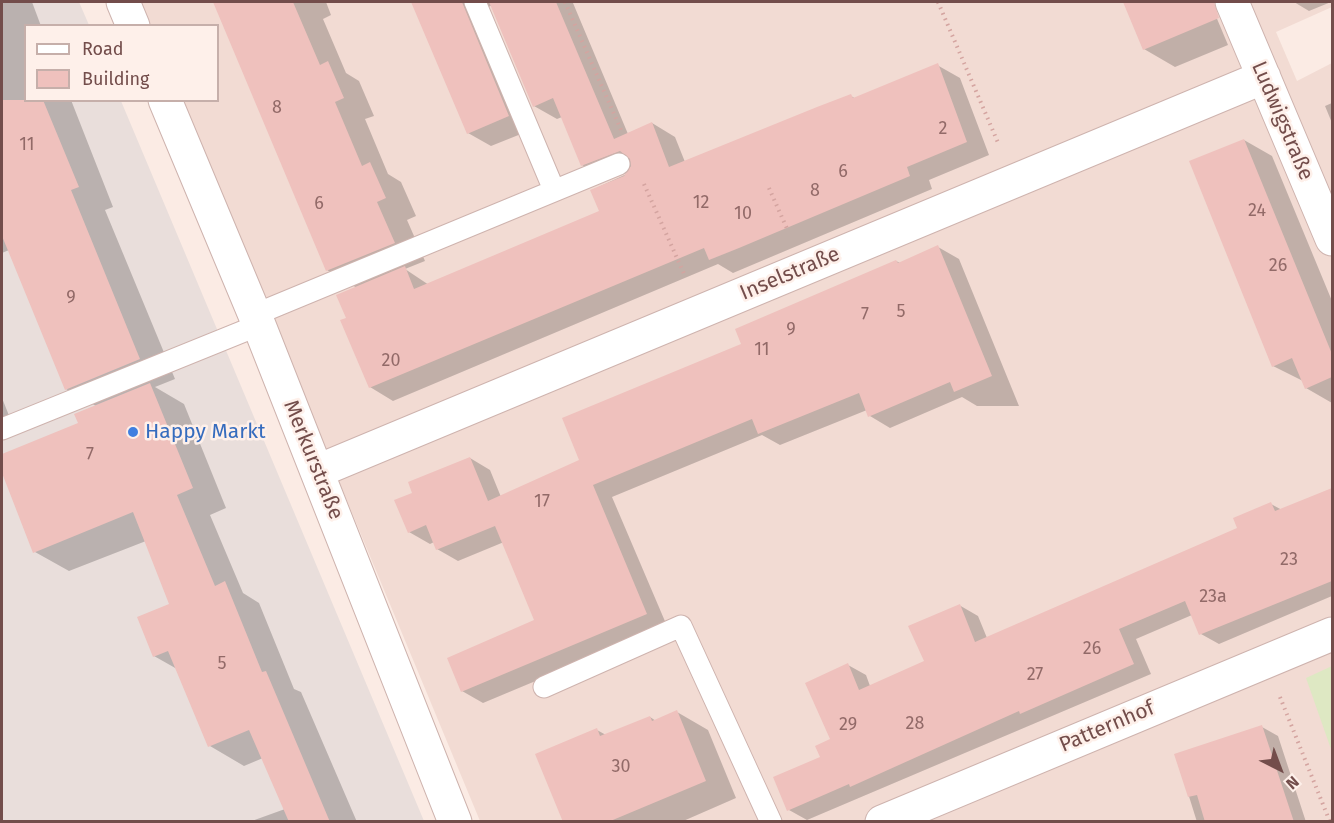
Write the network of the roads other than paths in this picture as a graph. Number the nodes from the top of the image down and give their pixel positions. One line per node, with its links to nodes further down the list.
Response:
1 (123, 2): 4 (street)
2 (475, 2): 8 (lane)
3 (1232, 2): 5 (street, Ludwigstraße)
4 (132, 24)
5 (1263, 77): 9 (street, Ludwigstraße); 12 (street, Inselstraße)
6 (166, 102): 10 (street, Merkurstraße)
7 (618, 164): 8 (lane)
8 (554, 189): 10 (lane)
9 (1332, 239)
10 (257, 320): 11 (lane); 12 (street, Merkurstraße)
11 (2, 429)
12 (318, 471): 15 (street, Merkurstraße)
13 (1332, 634): 17 (street, Patternhof)
14 (544, 687): 16 (lane)
15 (455, 822)
16 (771, 822)
17 (882, 822)

